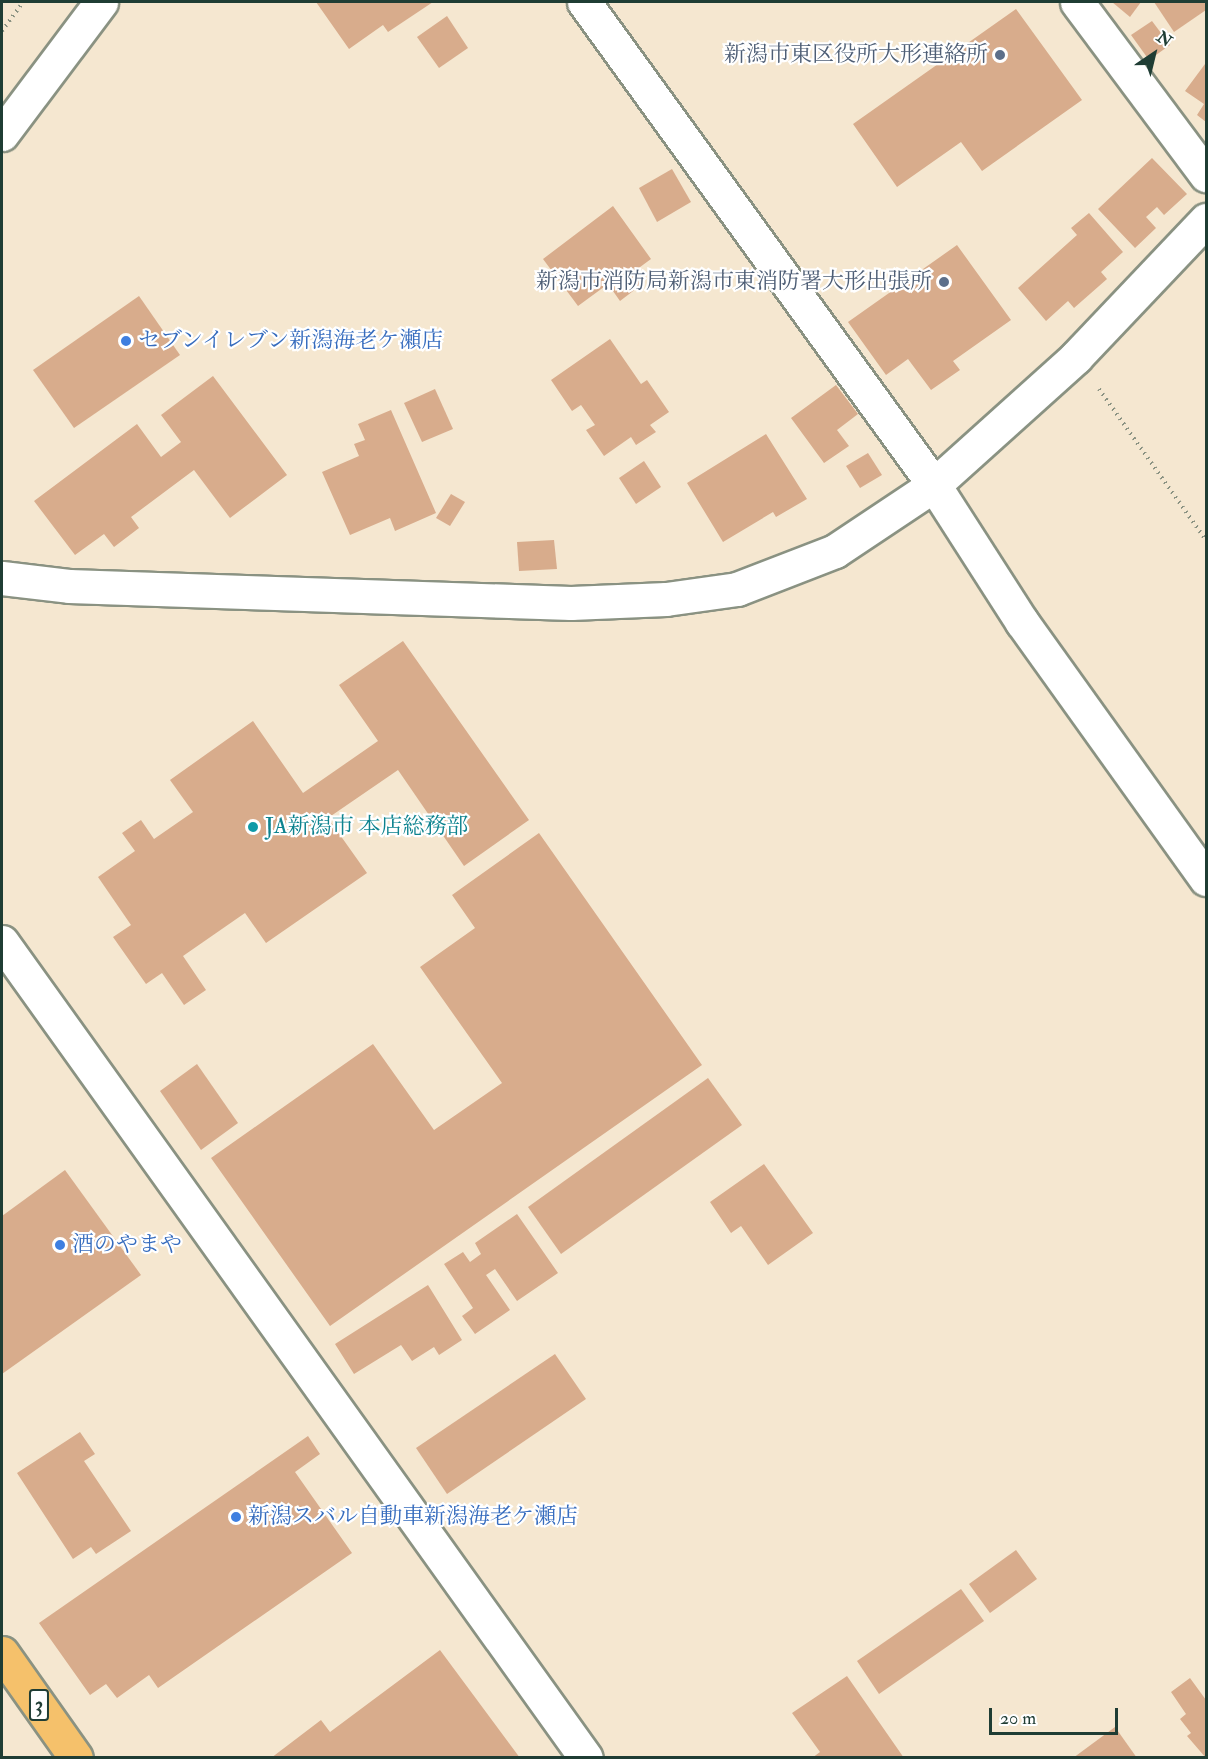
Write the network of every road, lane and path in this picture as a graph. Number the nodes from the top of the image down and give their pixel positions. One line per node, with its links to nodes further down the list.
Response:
1 (23, 2): 5 (path)
2 (101, 2): 6 (street)
3 (584, 2): 10 (street)
4 (1077, 2): 7 (street)
5 (2, 31)
6 (2, 134)
7 (1206, 175)
8 (1206, 220): 9 (street)
9 (1076, 357): 10 (street); 11 (path)
10 (934, 485): 12 (street); 13 (street)
11 (1206, 540)
12 (2, 578)
13 (1206, 879)
14 (2, 942): 17 (street)
15 (2, 1653): 16 (main road, 3)
16 (76, 1758)
17 (586, 1758)

